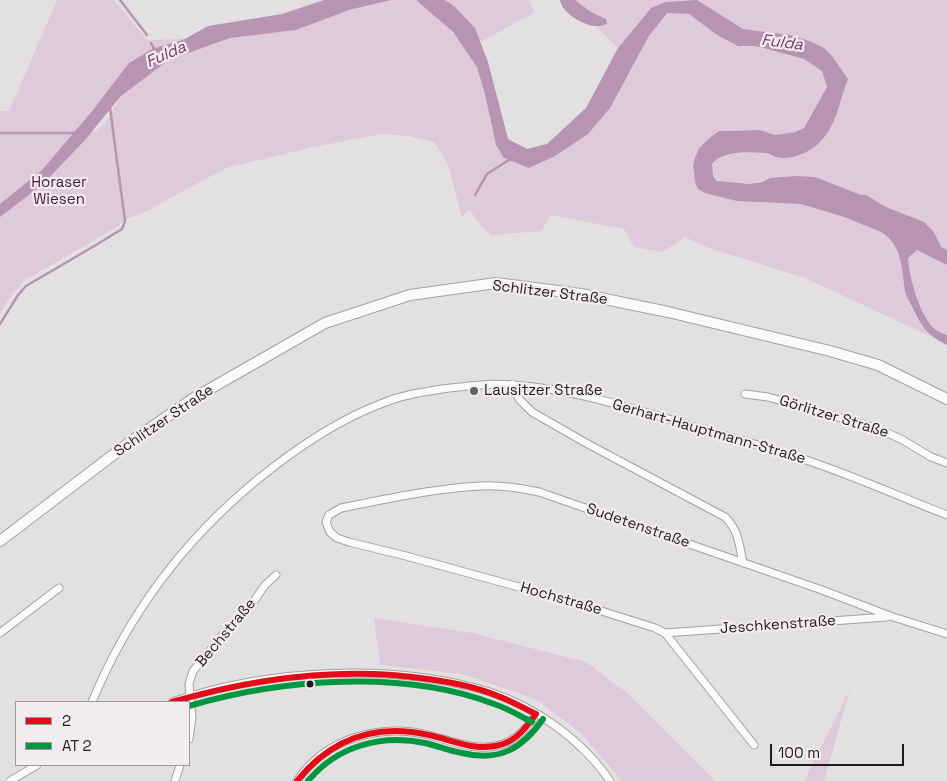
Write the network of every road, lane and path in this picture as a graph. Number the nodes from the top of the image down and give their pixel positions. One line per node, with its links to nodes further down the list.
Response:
1 (512, 384): 5 (street, Gerhart-Hauptmann-Straße); 8 (street); 16 (street, Gerhart-Hauptmann-Straße)
2 (745, 394): 4 (street, Görlitzer Straße)
3 (947, 398): 7 (main road, Schlitzer Straße)
4 (947, 463)
5 (947, 515)
6 (326, 522): 8 (street, Sudetenstraße); 13 (street, Hochstraße)
7 (0, 541)
8 (743, 563): 11 (street, Sudetenstraße)
9 (276, 575): 15 (street, Bechstraße)
10 (59, 588): 12 (street)
11 (890, 616): 13 (street, Jeschkenstraße); 14 (street, Sudetenstraße)
12 (0, 633)
13 (665, 633): 20 (street, Hochstraße)
14 (947, 634)
15 (190, 696): 17 (street); 18 (street); 19 (street, Bechstraße)
16 (92, 701)
17 (175, 701)
18 (536, 714): 25 (street); 26 (street)
19 (190, 733)
20 (754, 745)
21 (35, 766): 23 (street)
22 (180, 766): 24 (street)
23 (10, 781)
24 (175, 781)
25 (298, 781)
26 (610, 781)

